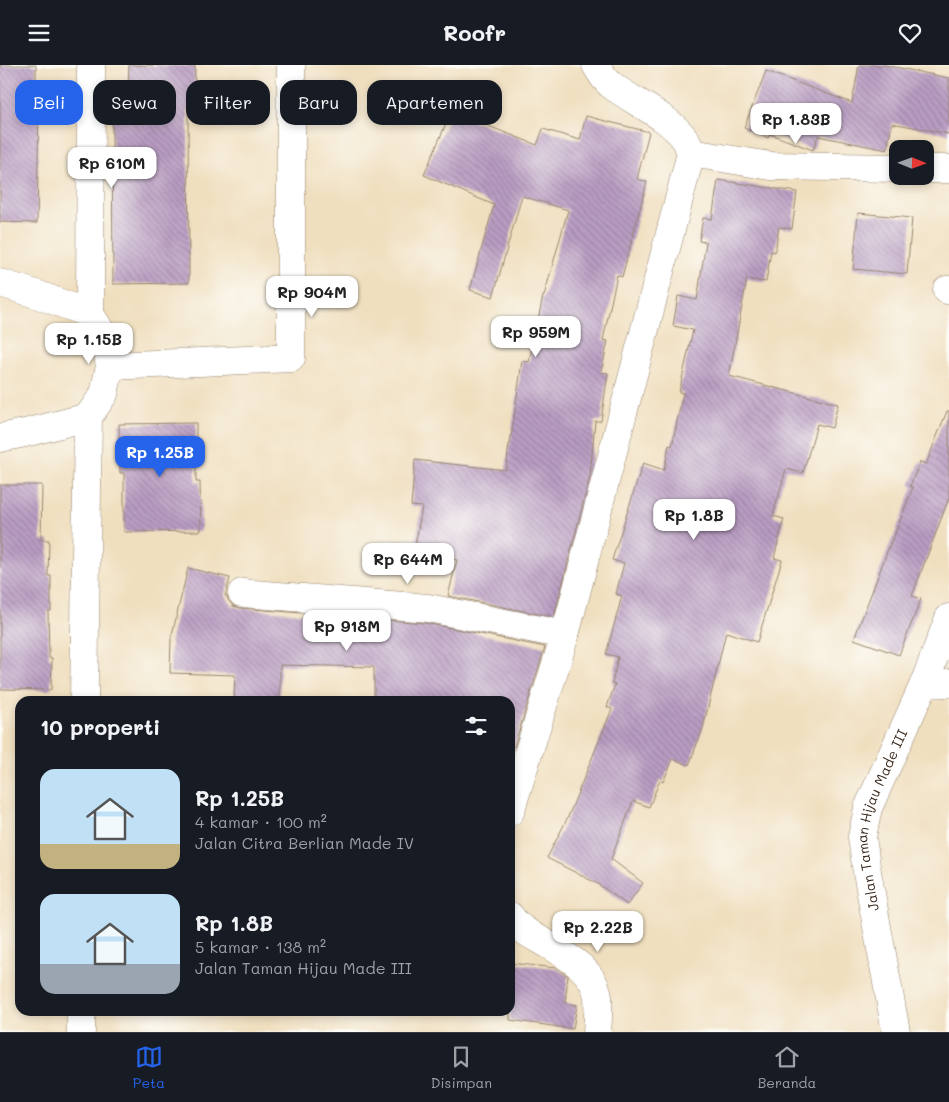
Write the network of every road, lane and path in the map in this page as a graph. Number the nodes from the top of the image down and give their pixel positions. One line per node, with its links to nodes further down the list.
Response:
1 (91, 65): 9 (street)
2 (291, 65): 10 (street)
3 (596, 65): 4 (street)
4 (691, 153): 5 (street); 15 (street)
5 (889, 168)
6 (934, 169): 7 (street)
7 (949, 169)
8 (0, 283): 9 (street)
9 (90, 314): 10 (street)
10 (110, 366): 11 (street)
11 (88, 417): 12 (street); 17 (street)
12 (0, 438)
13 (242, 593): 15 (street)
14 (949, 618): 16 (street, Jalan Taman Hijau Made III)
15 (565, 635): 18 (street)
16 (936, 684): 23 (street, Jalan Taman Hijau Made III)
17 (84, 696)
18 (515, 796)
19 (515, 923): 22 (street)
20 (81, 1016): 21 (street)
21 (80, 1032)
22 (598, 1032)
23 (896, 1032)

